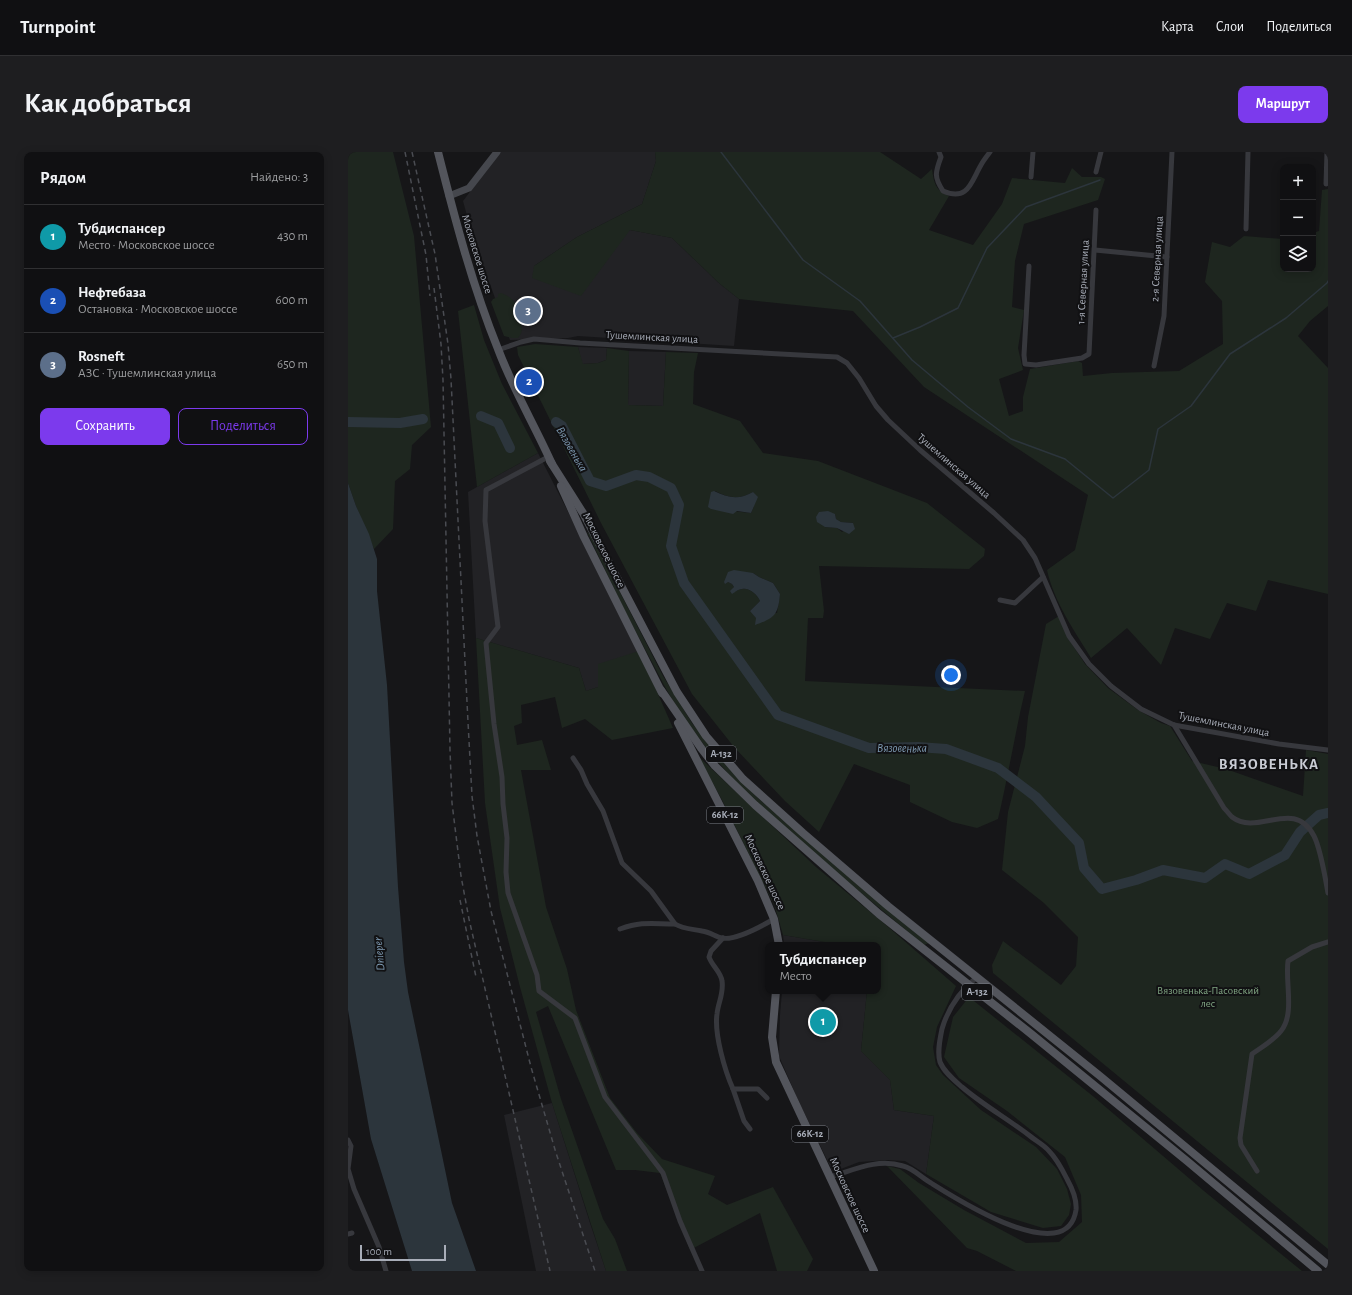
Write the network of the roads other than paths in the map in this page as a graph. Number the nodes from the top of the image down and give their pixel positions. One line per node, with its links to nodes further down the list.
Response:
1 (438, 152): 13 (main road, Московское шоссе)
2 (497, 152): 13 (street)
3 (939, 152): 4 (street)
4 (990, 152)
5 (1033, 152): 11 (street)
6 (1101, 152): 10 (street)
7 (1172, 152): 17 (street, 2-я Северная улица)
8 (1248, 152): 15 (street)
9 (1327, 152): 12 (street)
10 (1096, 172)
11 (1031, 177)
12 (1326, 184)
13 (449, 196): 19 (main road, Московское шоссе)
14 (1096, 210): 16 (street, 1-я Северная улица)
15 (1246, 229)
16 (1095, 250): 17 (street); 18 (street, 1-я Северная улица)
17 (1168, 257): 20 (street, 2-я Северная улица)
18 (1029, 266)
19 (498, 350): 21 (main road, Московское шоссе); 22 (street, Тушемлинская улица)
20 (1154, 366)
21 (549, 459): 24 (main road, Московское шоссе / 66К-12); 35 (main road, А-132); 46 (street)
22 (1043, 577): 23 (street); 25 (street, Тушемлинская улица)
23 (1000, 600)
24 (661, 690): 29 (main road, Московское шоссе / 66К-12); 36 (main road, А-132)
25 (1174, 725): 26 (street, Тушемлинская улица); 28 (street)
26 (1328, 750)
27 (573, 758): 30 (street)
28 (1328, 893)
29 (774, 919): 32 (street); 33 (main road, Московское шоссе / 66К-12)
30 (675, 924): 31 (street); 32 (street)
31 (620, 929)
32 (722, 938): 38 (street)
33 (778, 942)
34 (1328, 942): 42 (street)
35 (976, 977): 36 (street); 44 (main road, А-132)
36 (968, 985): 43 (street); 48 (main road, А-132)
37 (776, 994): 43 (main road, Московское шоссе / 66К-12)
38 (733, 1089): 39 (street); 40 (street)
39 (767, 1098)
40 (750, 1129)
41 (348, 1140): 45 (street)
42 (1257, 1171)
43 (830, 1177): 47 (main road, Московское шоссе / 66К-12)
44 (1328, 1265)
45 (386, 1271)
46 (702, 1271)
47 (874, 1271)
48 (1318, 1271)

